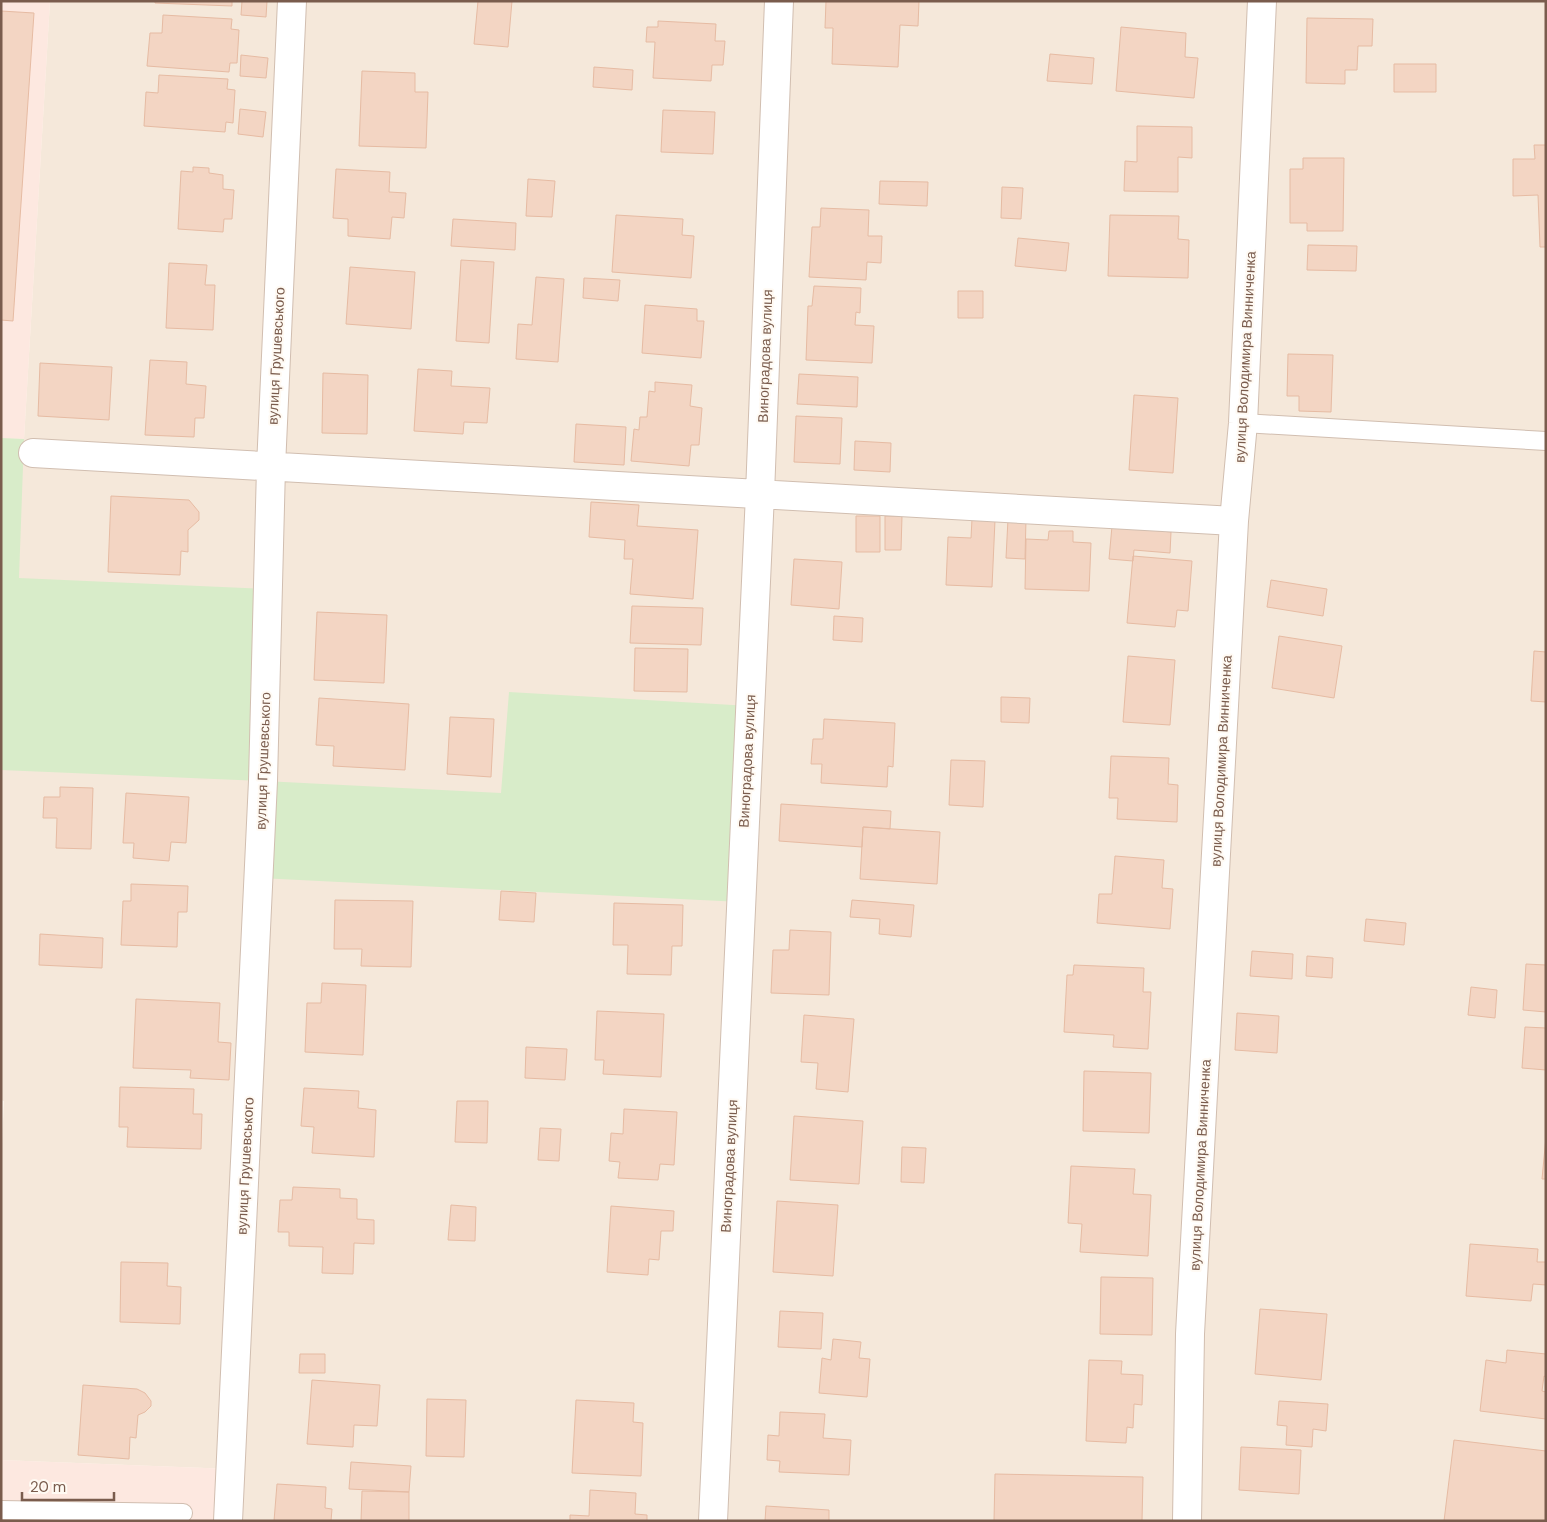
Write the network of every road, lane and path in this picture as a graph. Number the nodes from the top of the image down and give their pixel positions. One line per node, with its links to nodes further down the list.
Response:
1 (292, 1): 7 (street, вулиця Грушевського)
2 (779, 1): 8 (street, Виноградова вулиця)
3 (1262, 1): 4 (street, вулиця Володимира Винниченка)
4 (1243, 423): 5 (lane); 9 (street, вулиця Володимира Винниченка)
5 (1546, 441)
6 (33, 453): 7 (street)
7 (271, 467): 8 (street); 12 (street, вулиця Грушевського)
8 (760, 494): 9 (street); 13 (street, Виноградова вулиця)
9 (1234, 521): 14 (street, вулиця Володимира Винниченка)
10 (1, 1510): 11 (lane)
11 (183, 1513)
12 (228, 1521)
13 (713, 1521)
14 (1187, 1521)

